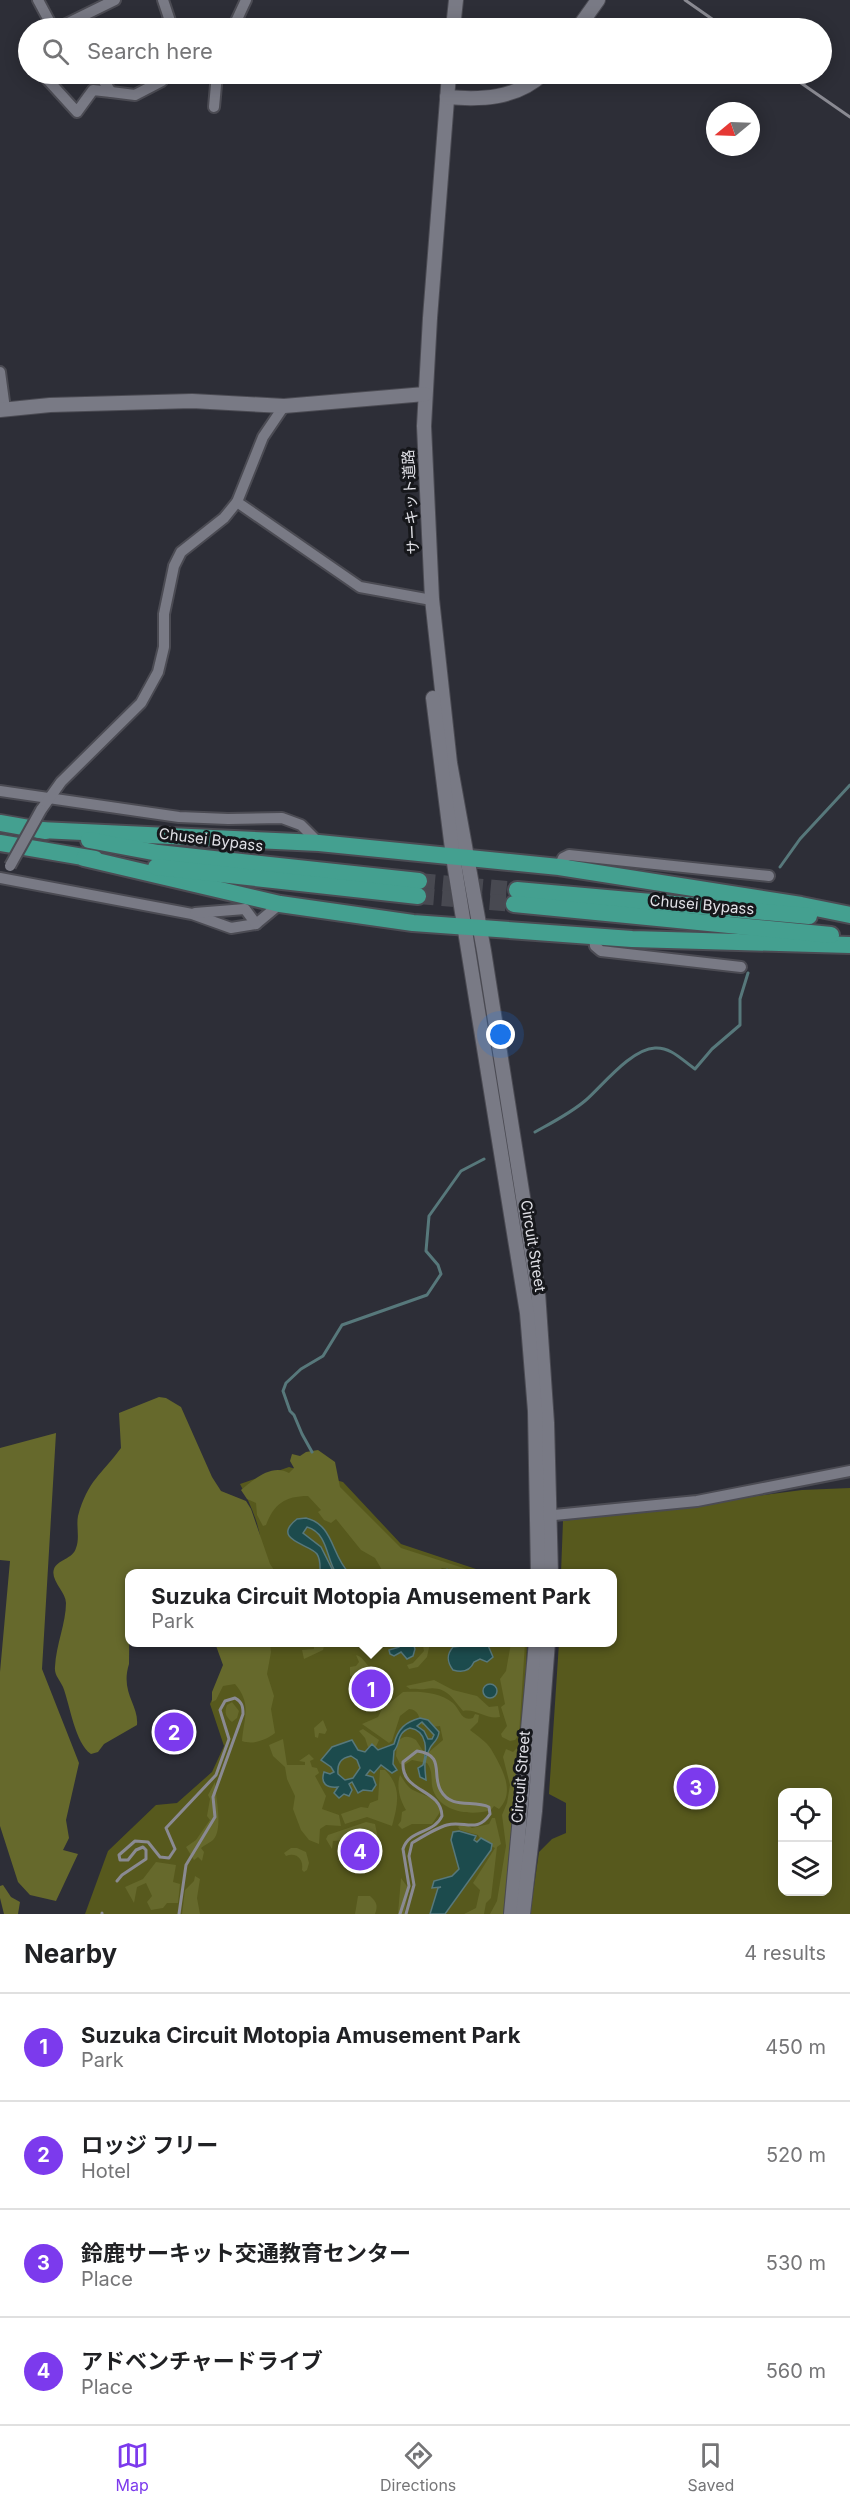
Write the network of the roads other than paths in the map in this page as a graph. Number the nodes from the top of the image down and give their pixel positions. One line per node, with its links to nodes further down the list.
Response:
1 (38, 0): 7 (street)
2 (115, 0): 8 (street)
3 (246, 0): 10 (street)
4 (456, 0): 11 (street)
5 (598, 0): 12 (street)
6 (167, 1): 9 (street)
7 (48, 18)
8 (78, 18)
9 (170, 18)
10 (238, 18)
11 (454, 18)
12 (585, 18)
13 (51, 84): 19 (street)
14 (106, 84): 19 (street)
15 (156, 84): 19 (street)
16 (216, 84): 21 (street)
17 (448, 84): 20 (street, サーキット道路)
18 (528, 84): 20 (street)
19 (111, 92)
20 (447, 97): 23 (street, サーキット道路)
21 (214, 107)
22 (0, 372): 25 (street)
23 (425, 394): 24 (street); 26 (street, サーキット道路)
24 (284, 406): 25 (street); 27 (street)
25 (2, 409)
26 (424, 426): 28 (street); 36 (street, サーキット道路)
27 (237, 502): 28 (street); 30 (street)
28 (426, 599): 36 (street)
29 (0, 791): 30 (street)
30 (50, 797): 34 (street); 37 (street, bridge)
31 (0, 823): 32 (highway, Chusei Bypass)
32 (40, 830): 34 (highway); 35 (highway, Chusei Bypass)
33 (0, 843): 35 (highway, Chusei Bypass)
34 (319, 843): 36 (highway)
35 (84, 858): 41 (highway)
36 (460, 858): 38 (highway); 45 (street, Circuit Street)
37 (9, 866)
38 (559, 867): 39 (street); 43 (highway)
39 (769, 876)
40 (0, 878): 42 (street)
41 (280, 904): 44 (street); 45 (highway)
42 (192, 914): 44 (street); 44 (street)
43 (850, 917): 46 (highway, Chusei Bypass)
44 (256, 924)
45 (472, 926): 47 (highway); 51 (street, Circuit Street)
46 (850, 936)
47 (594, 937): 48 (highway); 49 (street)
48 (850, 945)
49 (741, 967)
50 (850, 1471): 51 (street)
51 (544, 1516): 52 (street, Circuit Street); 53 (street, Circuit Street)
52 (539, 1569)
53 (550, 1569)
54 (536, 1647): 56 (street, Circuit Street)
55 (548, 1647): 57 (street, Circuit Street)
56 (511, 1914)
57 (522, 1914)

